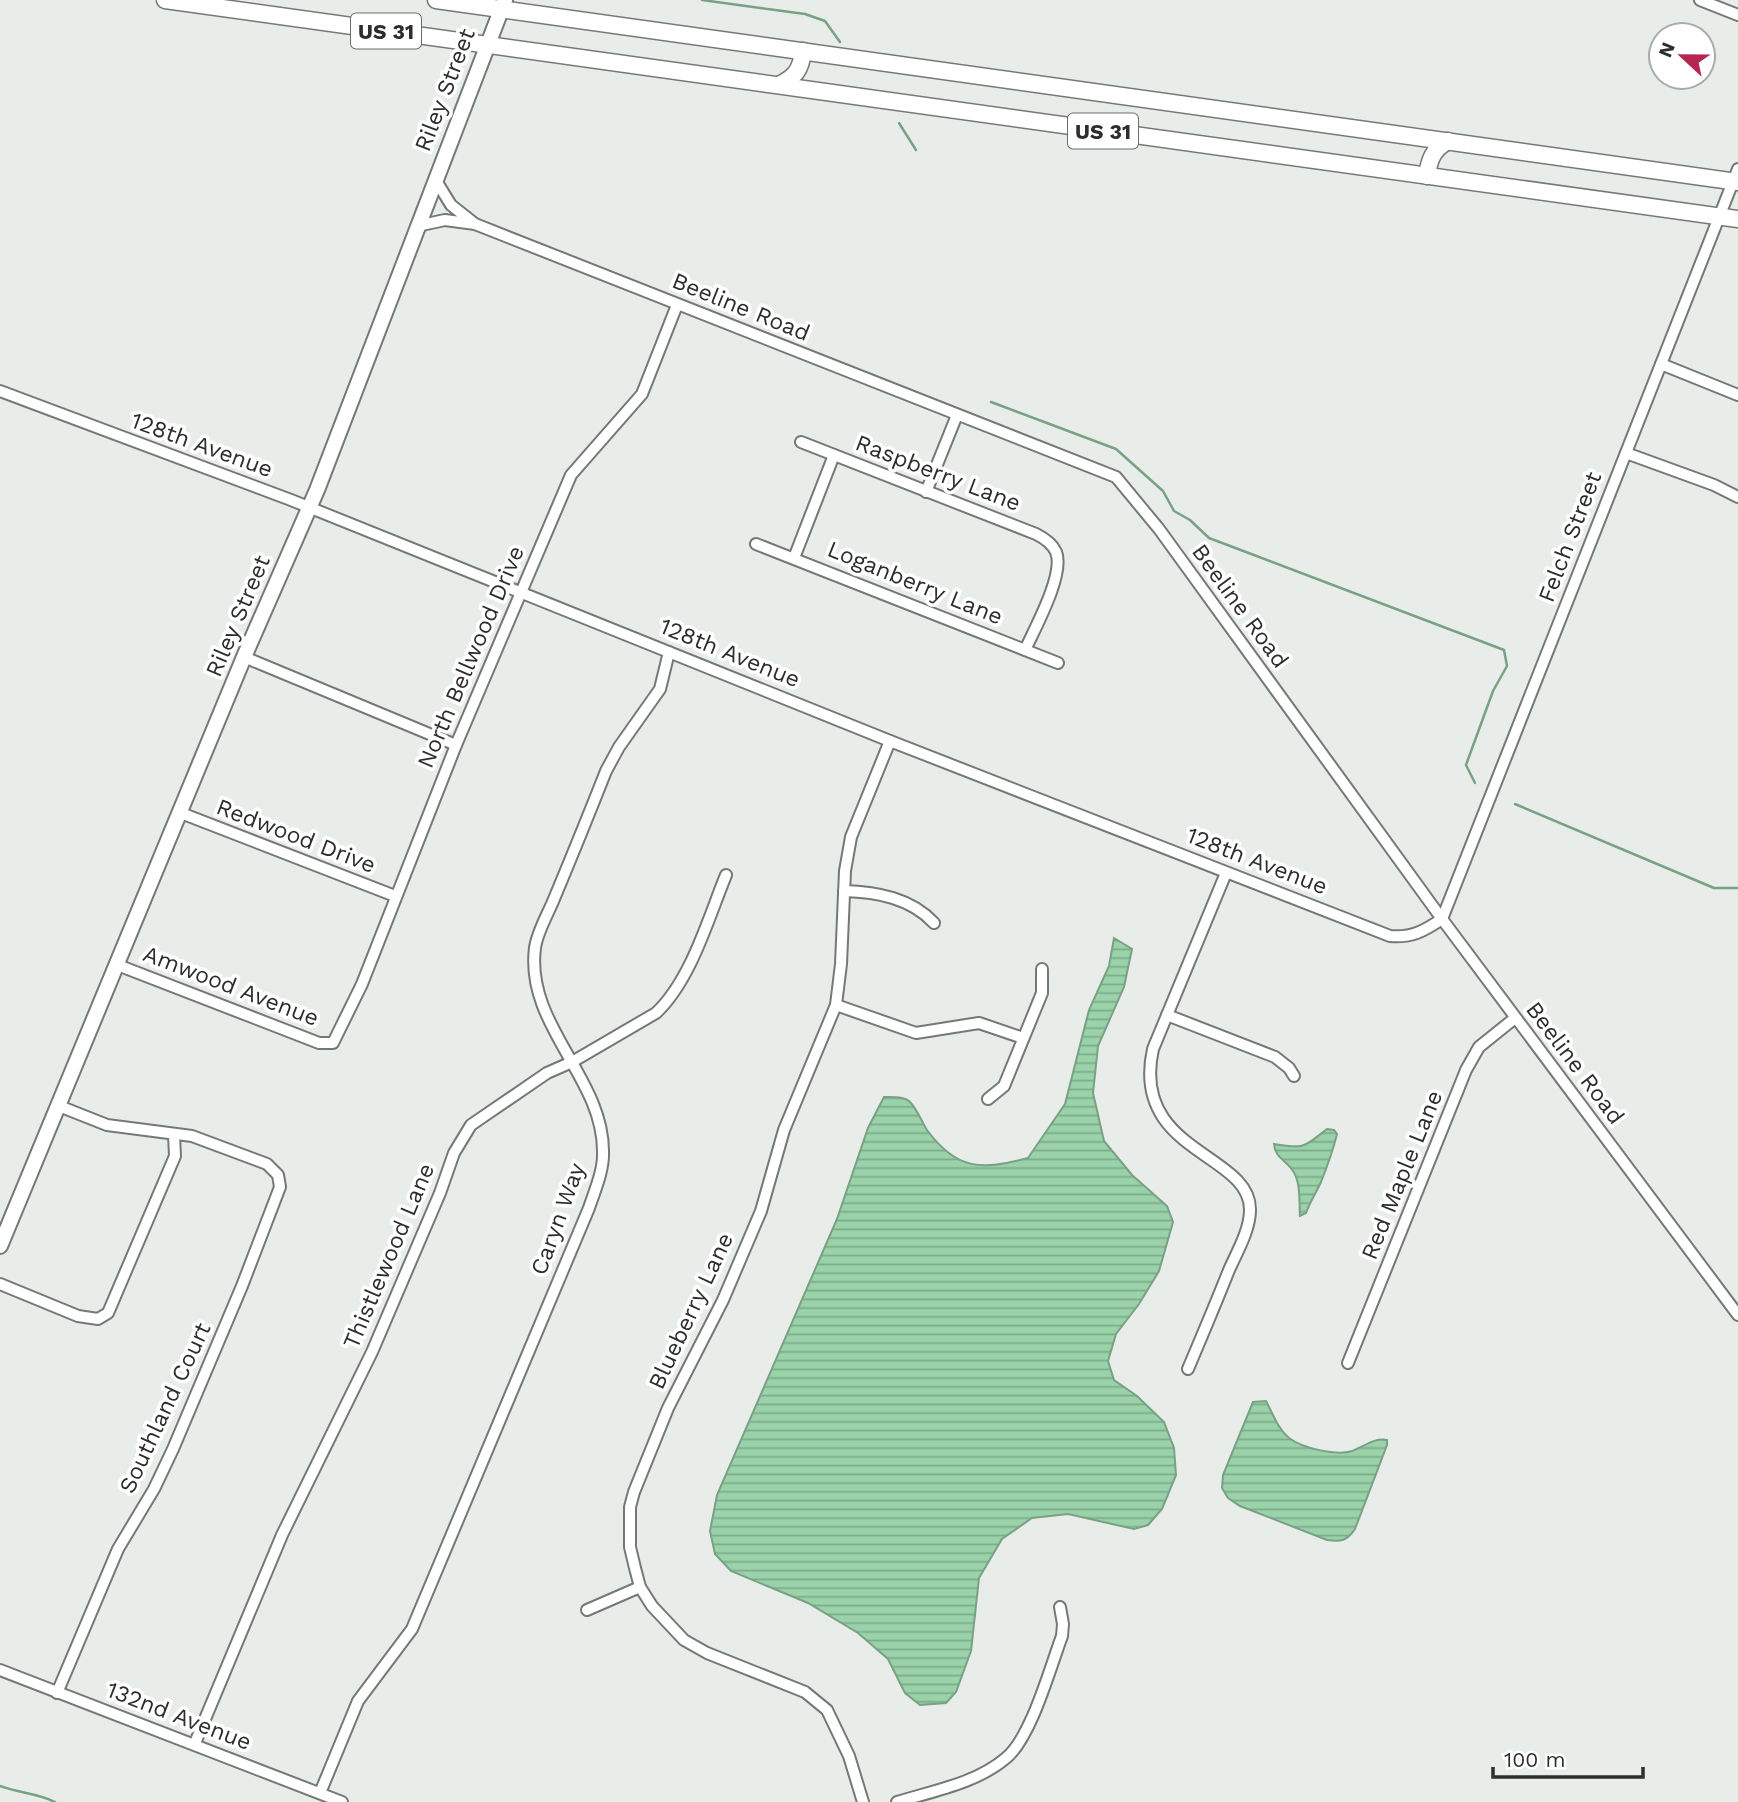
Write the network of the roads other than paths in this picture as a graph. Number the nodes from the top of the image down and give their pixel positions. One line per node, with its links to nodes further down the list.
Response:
1 (165, 0): 4 (highway, US 31)
2 (436, 0): 5 (highway, US 31)
3 (1700, 0): 6 (street)
4 (196, 2): 7 (highway, US 31)
5 (503, 5): 7 (main road, Riley Street); 8 (highway, US 31)
6 (1738, 15)
7 (487, 45): 9 (highway, US 31); 13 (main road, Riley Street)
8 (803, 51): 9 (highway); 10 (highway, US 31)
9 (779, 85): 11 (highway, US 31)
10 (1448, 141): 11 (highway); 12 (highway, US 31)
11 (1427, 176): 14 (highway, US 31)
12 (1736, 177): 14 (street, Felch Street)
13 (435, 178): 16 (street, Beeline Road); 17 (main road, Riley Street)
14 (1719, 217): 15 (highway, US 31); 19 (street, Felch Street)
15 (1738, 219)
16 (475, 224): 17 (street, Beeline Road); 18 (street, Beeline Road)
17 (417, 226): 28 (main road, Riley Street)
18 (677, 305): 22 (street, Beeline Road); 31 (street, North Bellwood Drive)
19 (1661, 365): 21 (street); 24 (street, Felch Street)
20 (0, 391): 28 (street, 128th Avenue)
21 (1738, 395)
22 (957, 415): 26 (street); 43 (street, Beeline Road)
23 (801, 442): 25 (street, Raspberry Lane)
24 (1626, 453): 27 (street); 43 (street, Felch Street)
25 (834, 455): 26 (street, Raspberry Lane); 30 (street)
26 (926, 492): 32 (street, Raspberry Lane)
27 (1738, 497)
28 (310, 508): 31 (street, 128th Avenue); 34 (main road, Riley Street)
29 (756, 544): 30 (street, Loganberry Lane)
30 (794, 558): 32 (street, Loganberry Lane)
31 (521, 592): 33 (street, 128th Avenue); 37 (street, North Bellwood Drive)
32 (1025, 650): 35 (street, Loganberry Lane)
33 (669, 652): 36 (street, 128th Avenue); 52 (street, Caryn Way)
34 (244, 657): 37 (street); 38 (main road, Riley Street)
35 (1058, 663)
36 (890, 741): 39 (street, 128th Avenue); 41 (street, Blueberry Lane)
37 (456, 745): 42 (street, North Bellwood Drive)
38 (181, 813): 42 (street, Redwood Drive); 45 (main road, Riley Street)
39 (1226, 873): 43 (street, 128th Avenue); 48 (street)
40 (726, 875): 52 (street, Thistlewood Lane)
41 (844, 891): 44 (street); 47 (street, Blueberry Lane)
42 (395, 896): 51 (street, North Bellwood Drive)
43 (1442, 919): 49 (street, Beeline Road)
44 (934, 923)
45 (116, 964): 51 (street, Amwood Avenue); 55 (main road, Riley Street)
46 (1042, 969): 50 (street)
47 (836, 1005): 50 (street); 62 (street, Blueberry Lane)
48 (1167, 1015): 53 (street); 61 (street)
49 (1515, 1017): 59 (street, Beeline Road); 60 (street, Red Maple Lane)
50 (1023, 1038): 54 (street)
51 (333, 1044)
52 (572, 1062): 67 (street, Thistlewood Lane); 68 (street, Caryn Way)
53 (1294, 1076)
54 (988, 1099)
55 (59, 1106): 56 (street); 57 (main road, Riley Street)
56 (174, 1135): 58 (street); 66 (street, Southland Court)
57 (0, 1245)
58 (0, 1284)
59 (1738, 1315)
60 (1348, 1363)
61 (1188, 1369)
62 (640, 1587): 64 (street); 70 (street, Blueberry Lane)
63 (1060, 1607): 71 (street)
64 (587, 1610)
65 (0, 1670): 66 (street, 132nd Avenue)
66 (57, 1693): 67 (street, 132nd Avenue)
67 (195, 1743): 68 (street, 132nd Avenue)
68 (320, 1793): 69 (street, 132nd Avenue)
69 (342, 1802)
70 (863, 1802)
71 (897, 1802)

